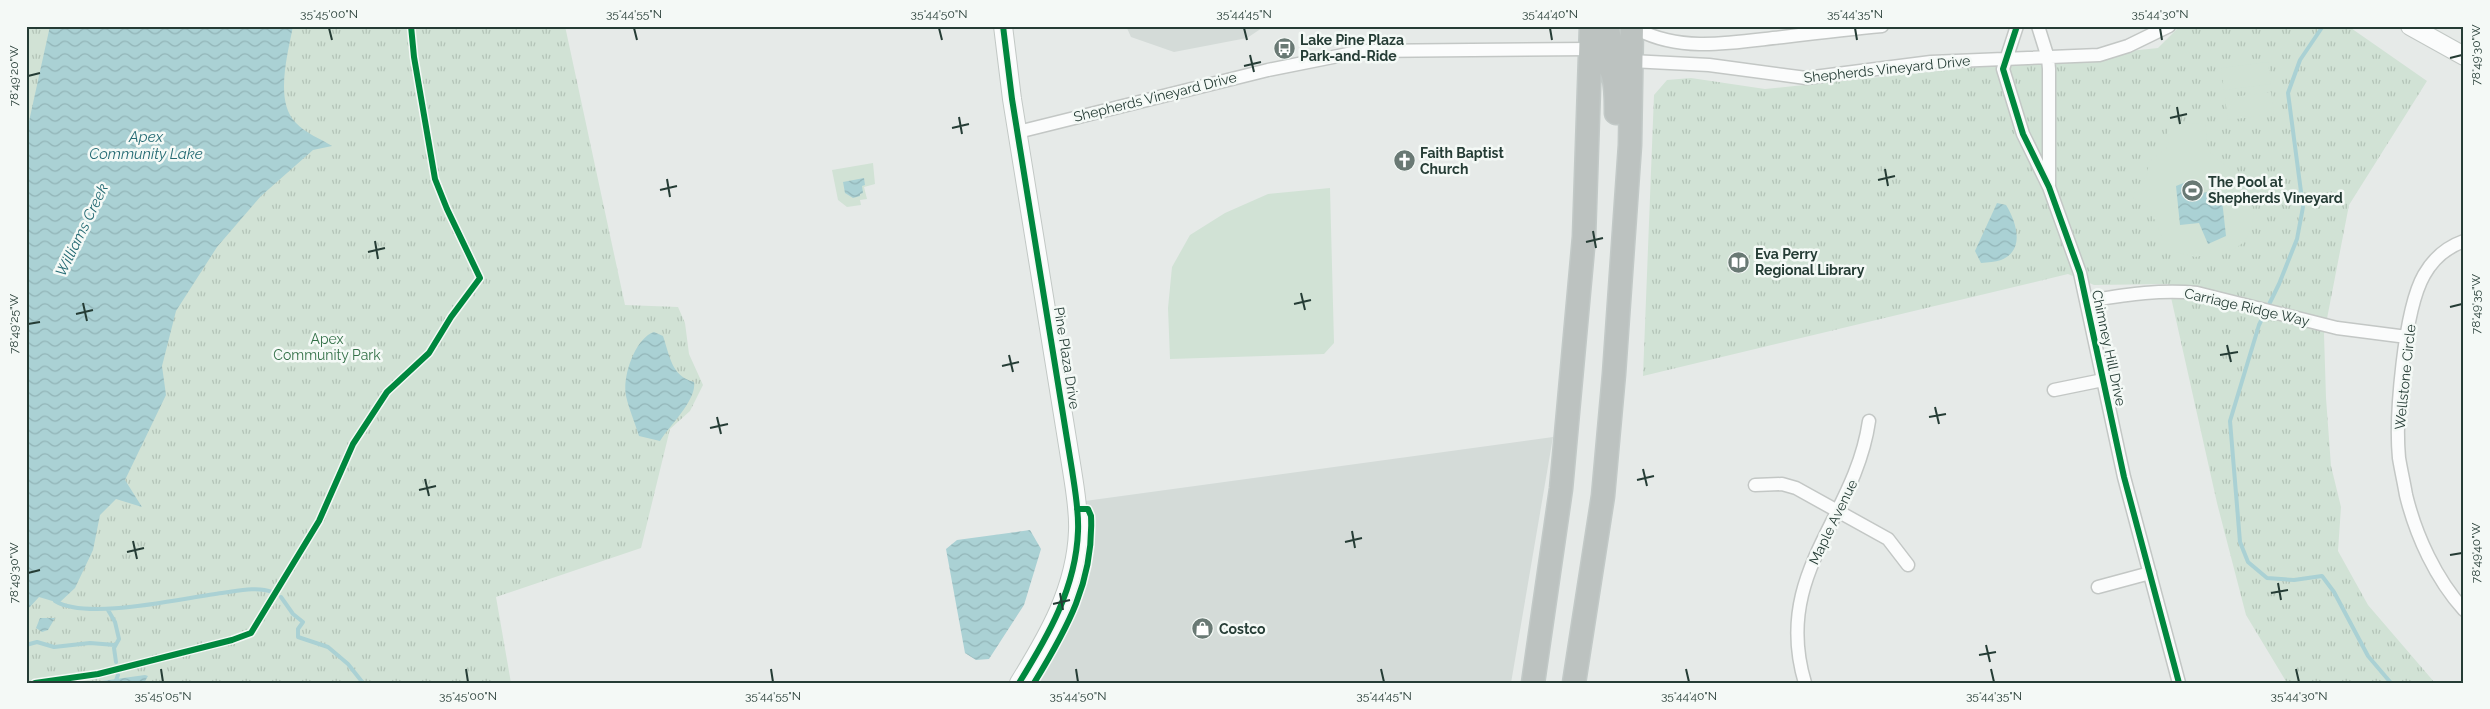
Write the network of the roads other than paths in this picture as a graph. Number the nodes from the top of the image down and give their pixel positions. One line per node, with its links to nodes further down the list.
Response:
1 (1003, 26): 16 (street, Pine Plaza Drive)
2 (1591, 26): 11 (highway)
3 (1607, 26): 15 (highway)
4 (1632, 26): 15 (highway)
5 (1637, 26): 6 (street)
6 (1882, 26)
7 (2017, 26): 14 (street, Chimney Hill Drive)
8 (2038, 26): 13 (street, Chimney Hill Drive)
9 (2168, 26): 13 (street, Shepherds Vineyard Drive)
10 (2410, 26): 12 (street)
11 (1591, 49): 16 (street, Shepherds Vineyard Drive); 19 (highway); 32 (highway)
12 (2464, 56)
13 (2048, 58): 14 (street, Shepherds Vineyard Drive); 17 (street, Chimney Hill Drive)
14 (2005, 59): 15 (street, Shepherds Vineyard Drive); 17 (street, Chimney Hill Drive)
15 (1631, 61): 19 (highway)
16 (1018, 132): 31 (street, Pine Plaza Drive)
17 (2049, 187): 20 (street, Chimney Hill Drive)
18 (2464, 241): 21 (street, Wellstone Circle)
19 (1620, 263): 33 (highway)
20 (2087, 301): 21 (street, Carriage Ridge Way); 22 (street, Chimney Hill Drive)
21 (2406, 337): 30 (street, Wellstone Circle)
22 (2102, 380): 23 (street); 28 (street, Chimney Hill Drive)
23 (2054, 390)
24 (1869, 421): 26 (street, Maple Avenue)
25 (1755, 485): 26 (street)
26 (1838, 511): 27 (street); 34 (street, Maple Avenue)
27 (1908, 565)
28 (2150, 573): 29 (street); 35 (street, Chimney Hill Drive)
29 (2098, 586)
30 (2464, 610)
31 (1019, 683)
32 (1533, 683)
33 (1574, 683)
34 (1805, 683)
35 (2179, 683)

